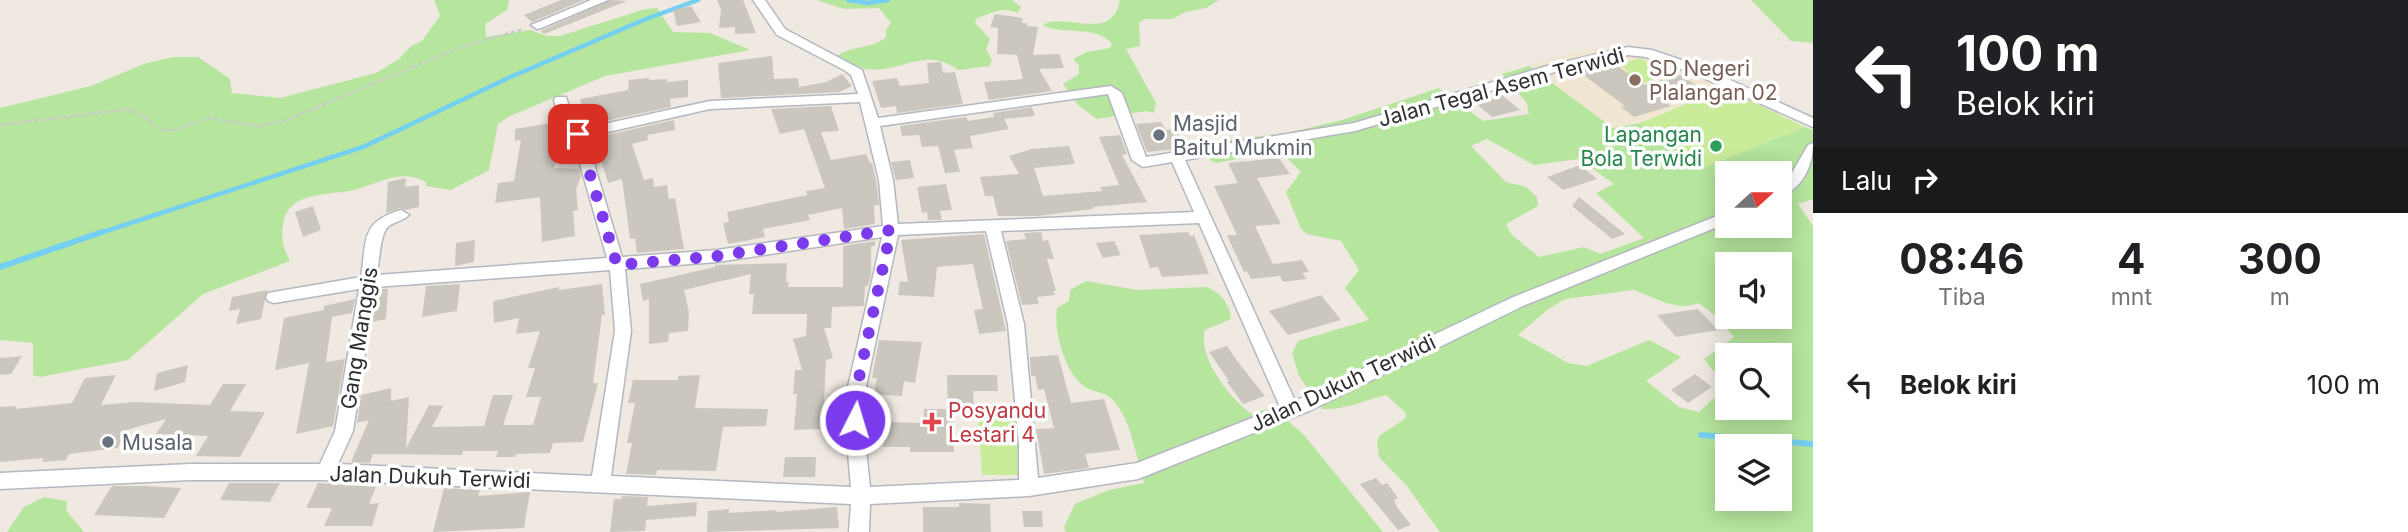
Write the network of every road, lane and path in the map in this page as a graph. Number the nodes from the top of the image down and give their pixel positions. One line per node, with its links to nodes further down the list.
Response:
1 (602, 0): 3 (street)
2 (759, 0): 4 (street)
3 (537, 25): 8 (path)
4 (866, 99): 6 (street); 9 (street)
5 (561, 100): 9 (street)
6 (872, 123): 11 (street, Jalan Tegal Asem Terwidi); 17 (street)
7 (1813, 123): 11 (street, Jalan Tegal Asem Terwidi)
8 (0, 125)
9 (578, 134): 18 (street)
10 (1813, 148): 12 (street)
11 (1177, 158): 14 (street)
12 (1792, 182)
13 (401, 215): 19 (street, Gang Manggis)
14 (1203, 217): 16 (street); 21 (street)
15 (1715, 222): 21 (street, Jalan Dukuh Terwidi)
16 (992, 226): 17 (street); 25 (street)
17 (891, 230): 18 (street); 26 (street)
18 (617, 265): 19 (street); 24 (street)
19 (368, 282): 20 (street); 22 (street, Gang Manggis)
20 (274, 297)
21 (1291, 411): 25 (street, Jalan Dukuh Terwidi)
22 (325, 472): 23 (street, Jalan Dukuh Terwidi); 24 (street, Jalan Dukuh Terwidi)
23 (0, 481)
24 (600, 484): 26 (street, Jalan Dukuh Terwidi)
25 (1028, 488): 26 (street, Jalan Dukuh Terwidi)
26 (861, 496): 27 (street)
27 (859, 532)

